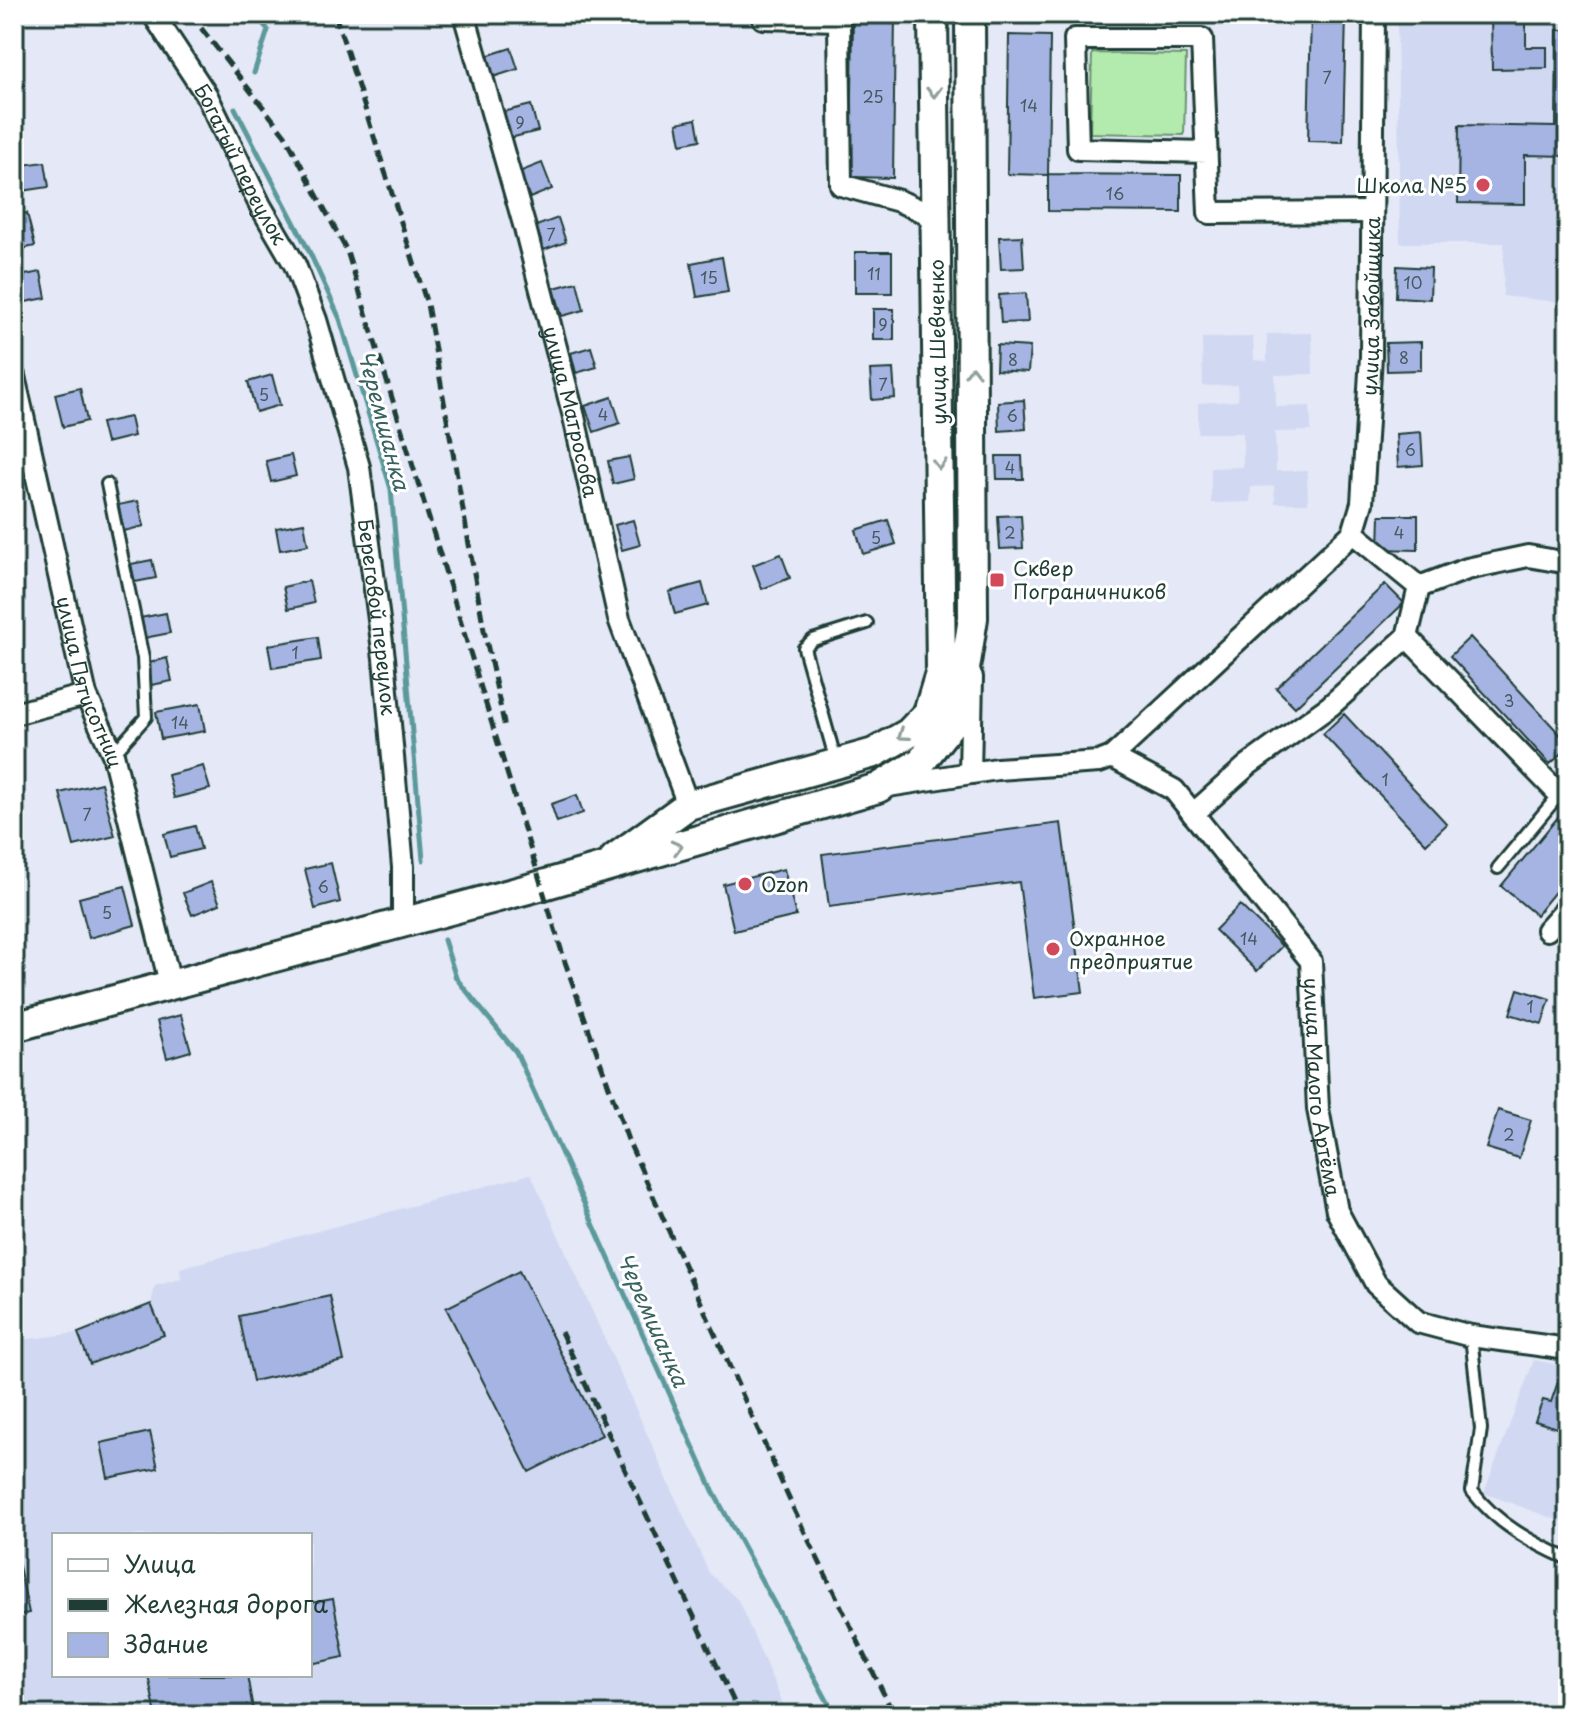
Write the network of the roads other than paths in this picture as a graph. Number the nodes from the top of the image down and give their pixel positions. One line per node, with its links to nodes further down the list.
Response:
1 (153, 14): 10 (street, Богатый переулок)
2 (464, 14): 28 (street, улица Матросова)
3 (762, 14): 9 (street)
4 (933, 14): 9 (main road, улица Шевченко, one-way to 9)
5 (970, 14): 16 (main road, улица Шевченко, one-way to 5)
6 (1374, 14): 8 (street, улица Забойщика)
7 (1207, 152): 7 (street); 8 (street)
8 (1372, 212): 13 (street, улица Забойщика)
9 (935, 217): 19 (main road, улица Шевченко, one-way to 19)
10 (316, 320): 33 (street, Береговой переулок)
11 (14, 376): 20 (street, улица Пятисотниц)
12 (107, 484): 22 (lane)
13 (1353, 533): 15 (street); 23 (street)
14 (1568, 563): 15 (street)
15 (1419, 587): 18 (street)
16 (973, 618): 25 (street); 26 (main road, улица Шевченко)
17 (867, 623): 24 (lane)
18 (1407, 637): 27 (street); 29 (street)
19 (941, 670): 24 (main road, улица Шевченко, one-way to 24); 25 (street)
20 (86, 695): 21 (street); 22 (street, улица Пятисотниц)
21 (14, 714)
22 (113, 754): 35 (street, улица Пятисотниц)
23 (1112, 757): 25 (street); 29 (street, улица Малого Артёма)
24 (837, 763): 28 (main road, улица Шевченко)
25 (970, 773): 26 (street)
26 (878, 788): 30 (main road, улица Шевченко, one-way to 26)
27 (1564, 789): 31 (lane)
28 (688, 805): 30 (main road)
29 (1193, 814): 37 (street, улица Малого Артёма)
30 (602, 868): 33 (main road, улица Шевченко)
31 (1498, 868)
32 (1568, 907): 34 (street)
33 (409, 919): 35 (main road, улица Шевченко)
34 (1547, 930)
35 (171, 987): 36 (main road, улица Шевченко)
36 (14, 1027)
37 (1471, 1336): 38 (street, улица Малого Артёма); 39 (lane)
38 (1568, 1349)
39 (1568, 1559)

